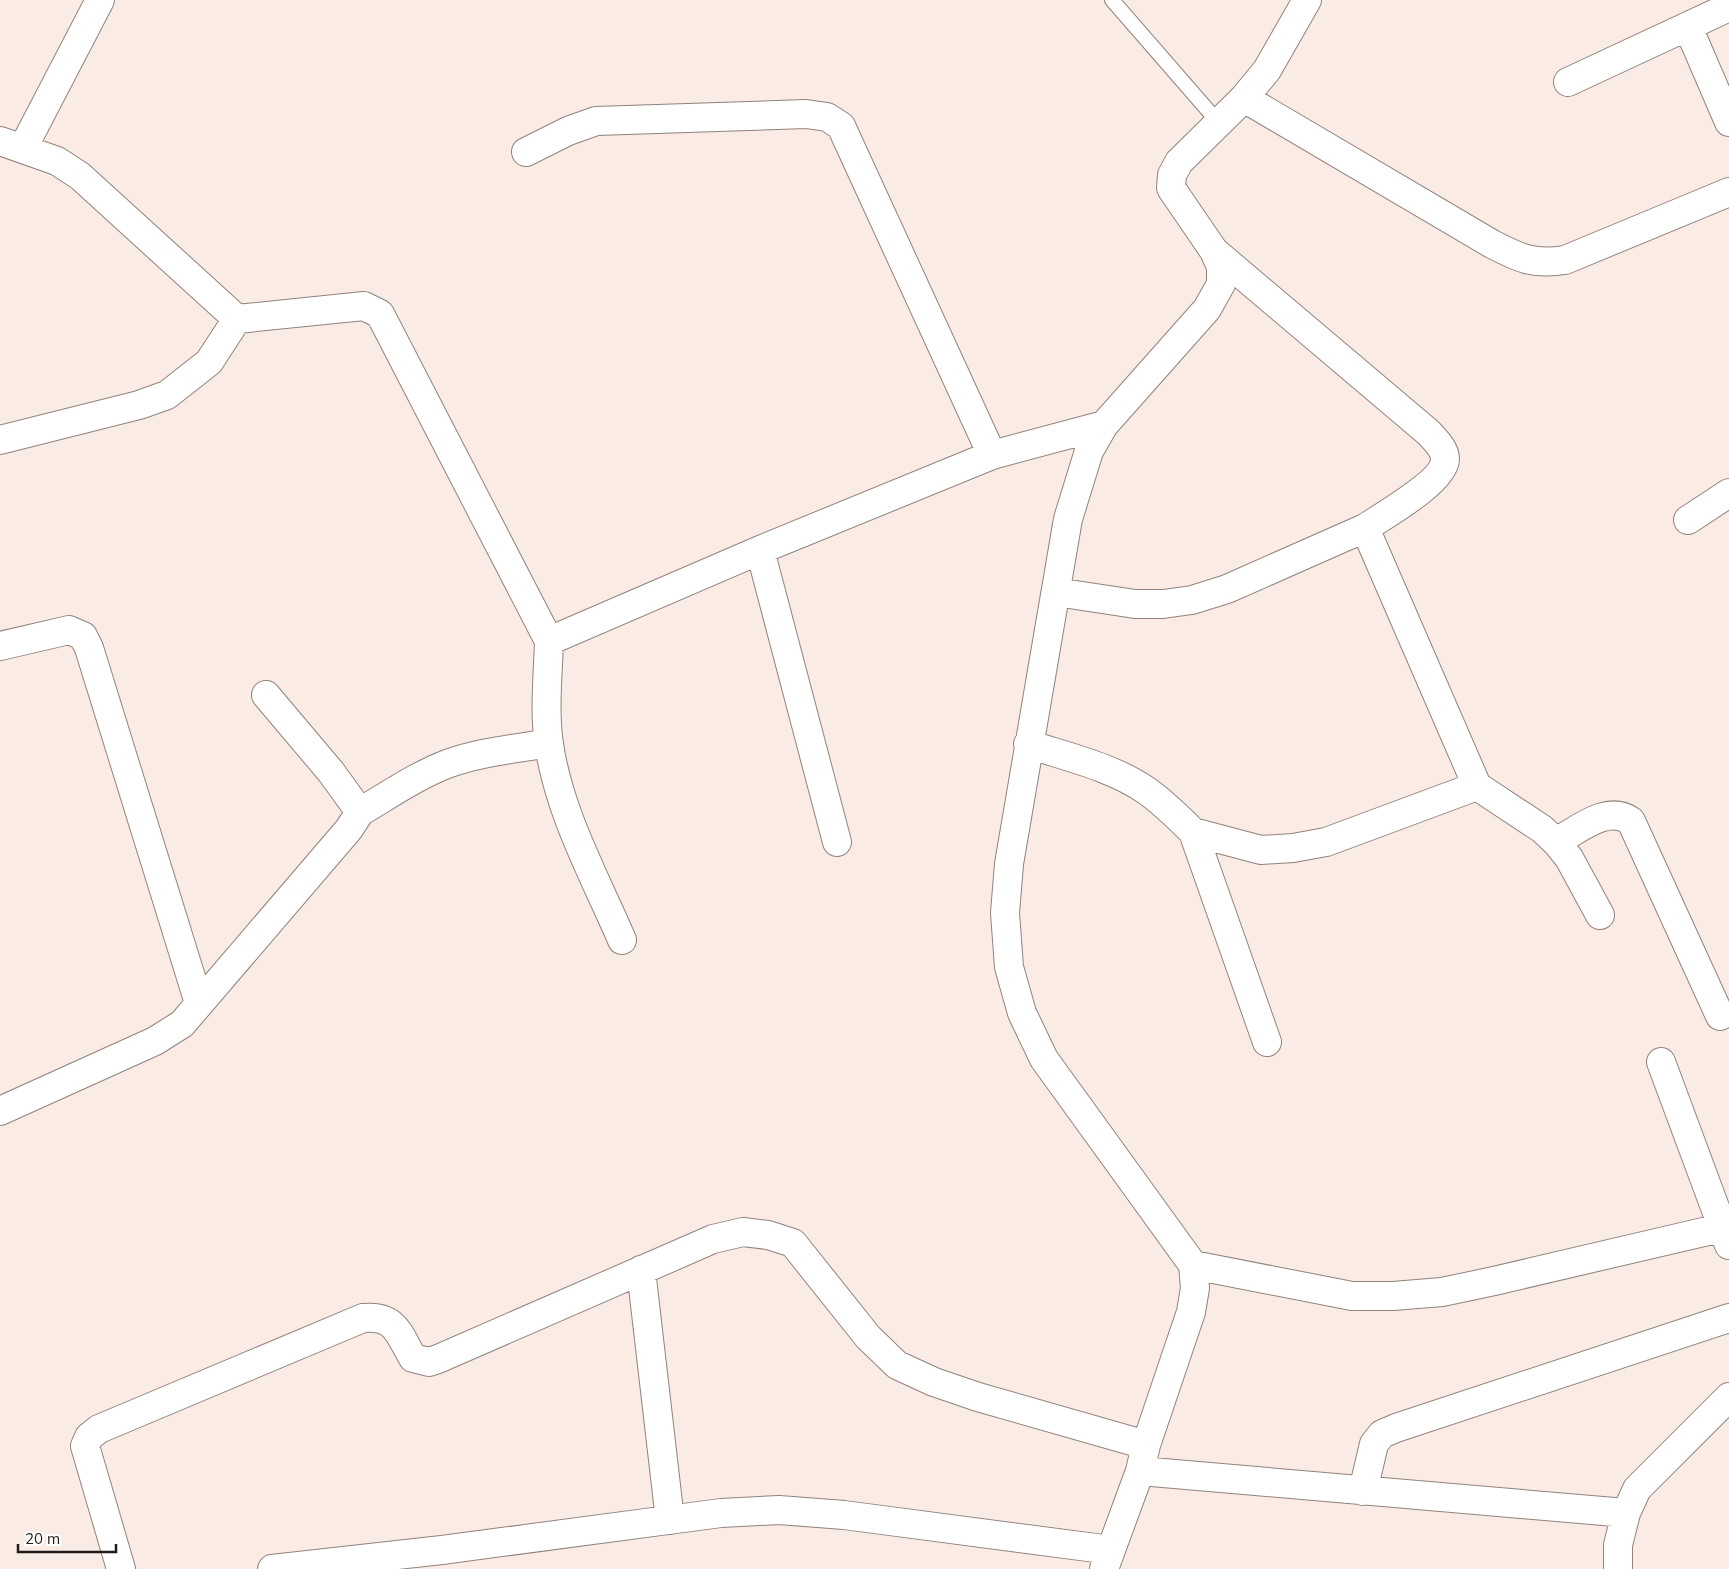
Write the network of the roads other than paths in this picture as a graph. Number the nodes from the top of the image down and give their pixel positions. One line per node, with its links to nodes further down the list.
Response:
1 (100, 0): 10 (street)
2 (1112, 0): 9 (lane)
3 (1307, 0): 7 (street)
4 (1729, 8): 5 (street)
5 (1688, 28): 6 (street); 8 (street)
6 (1568, 82)
7 (1244, 98): 9 (street); 12 (street)
8 (1729, 122)
9 (1219, 123): 13 (street)
10 (11, 144): 14 (street)
11 (526, 152): 17 (street)
12 (1729, 192)
13 (1214, 251): 15 (street); 20 (street)
14 (237, 319): 16 (street); 23 (street)
15 (1104, 425): 17 (street); 22 (street)
16 (0, 440)
17 (992, 455): 21 (street)
18 (1729, 492): 19 (street)
19 (1688, 520)
20 (1365, 528): 22 (street); 28 (street)
21 (760, 550): 23 (street); 31 (street)
22 (1056, 592): 27 (street)
23 (548, 641): 26 (street)
24 (0, 646): 35 (street)
25 (266, 695): 29 (street)
26 (549, 743): 29 (street); 34 (street)
27 (1028, 744): 30 (street); 41 (street)
28 (1477, 786): 30 (street); 32 (street)
29 (360, 812): 35 (street)
30 (1193, 832): 37 (street)
31 (837, 842)
32 (1556, 842): 33 (street); 36 (street)
33 (1600, 915)
34 (622, 940)
35 (199, 1003): 39 (street)
36 (1720, 1016)
37 (1266, 1042)
38 (1661, 1062): 40 (street)
39 (0, 1111)
40 (1727, 1234): 41 (street)
41 (1193, 1265): 45 (street)
42 (641, 1270): 45 (street); 49 (street); 52 (street)
43 (1729, 1318): 47 (street)
44 (1729, 1397): 48 (street)
45 (1146, 1444): 46 (street)
46 (1140, 1471): 47 (street); 50 (street)
47 (1363, 1490): 48 (street)
48 (1626, 1514): 53 (street)
49 (670, 1520): 50 (street); 51 (street)
50 (1107, 1560)
51 (289, 1568)
52 (121, 1569)
53 (1618, 1569)

